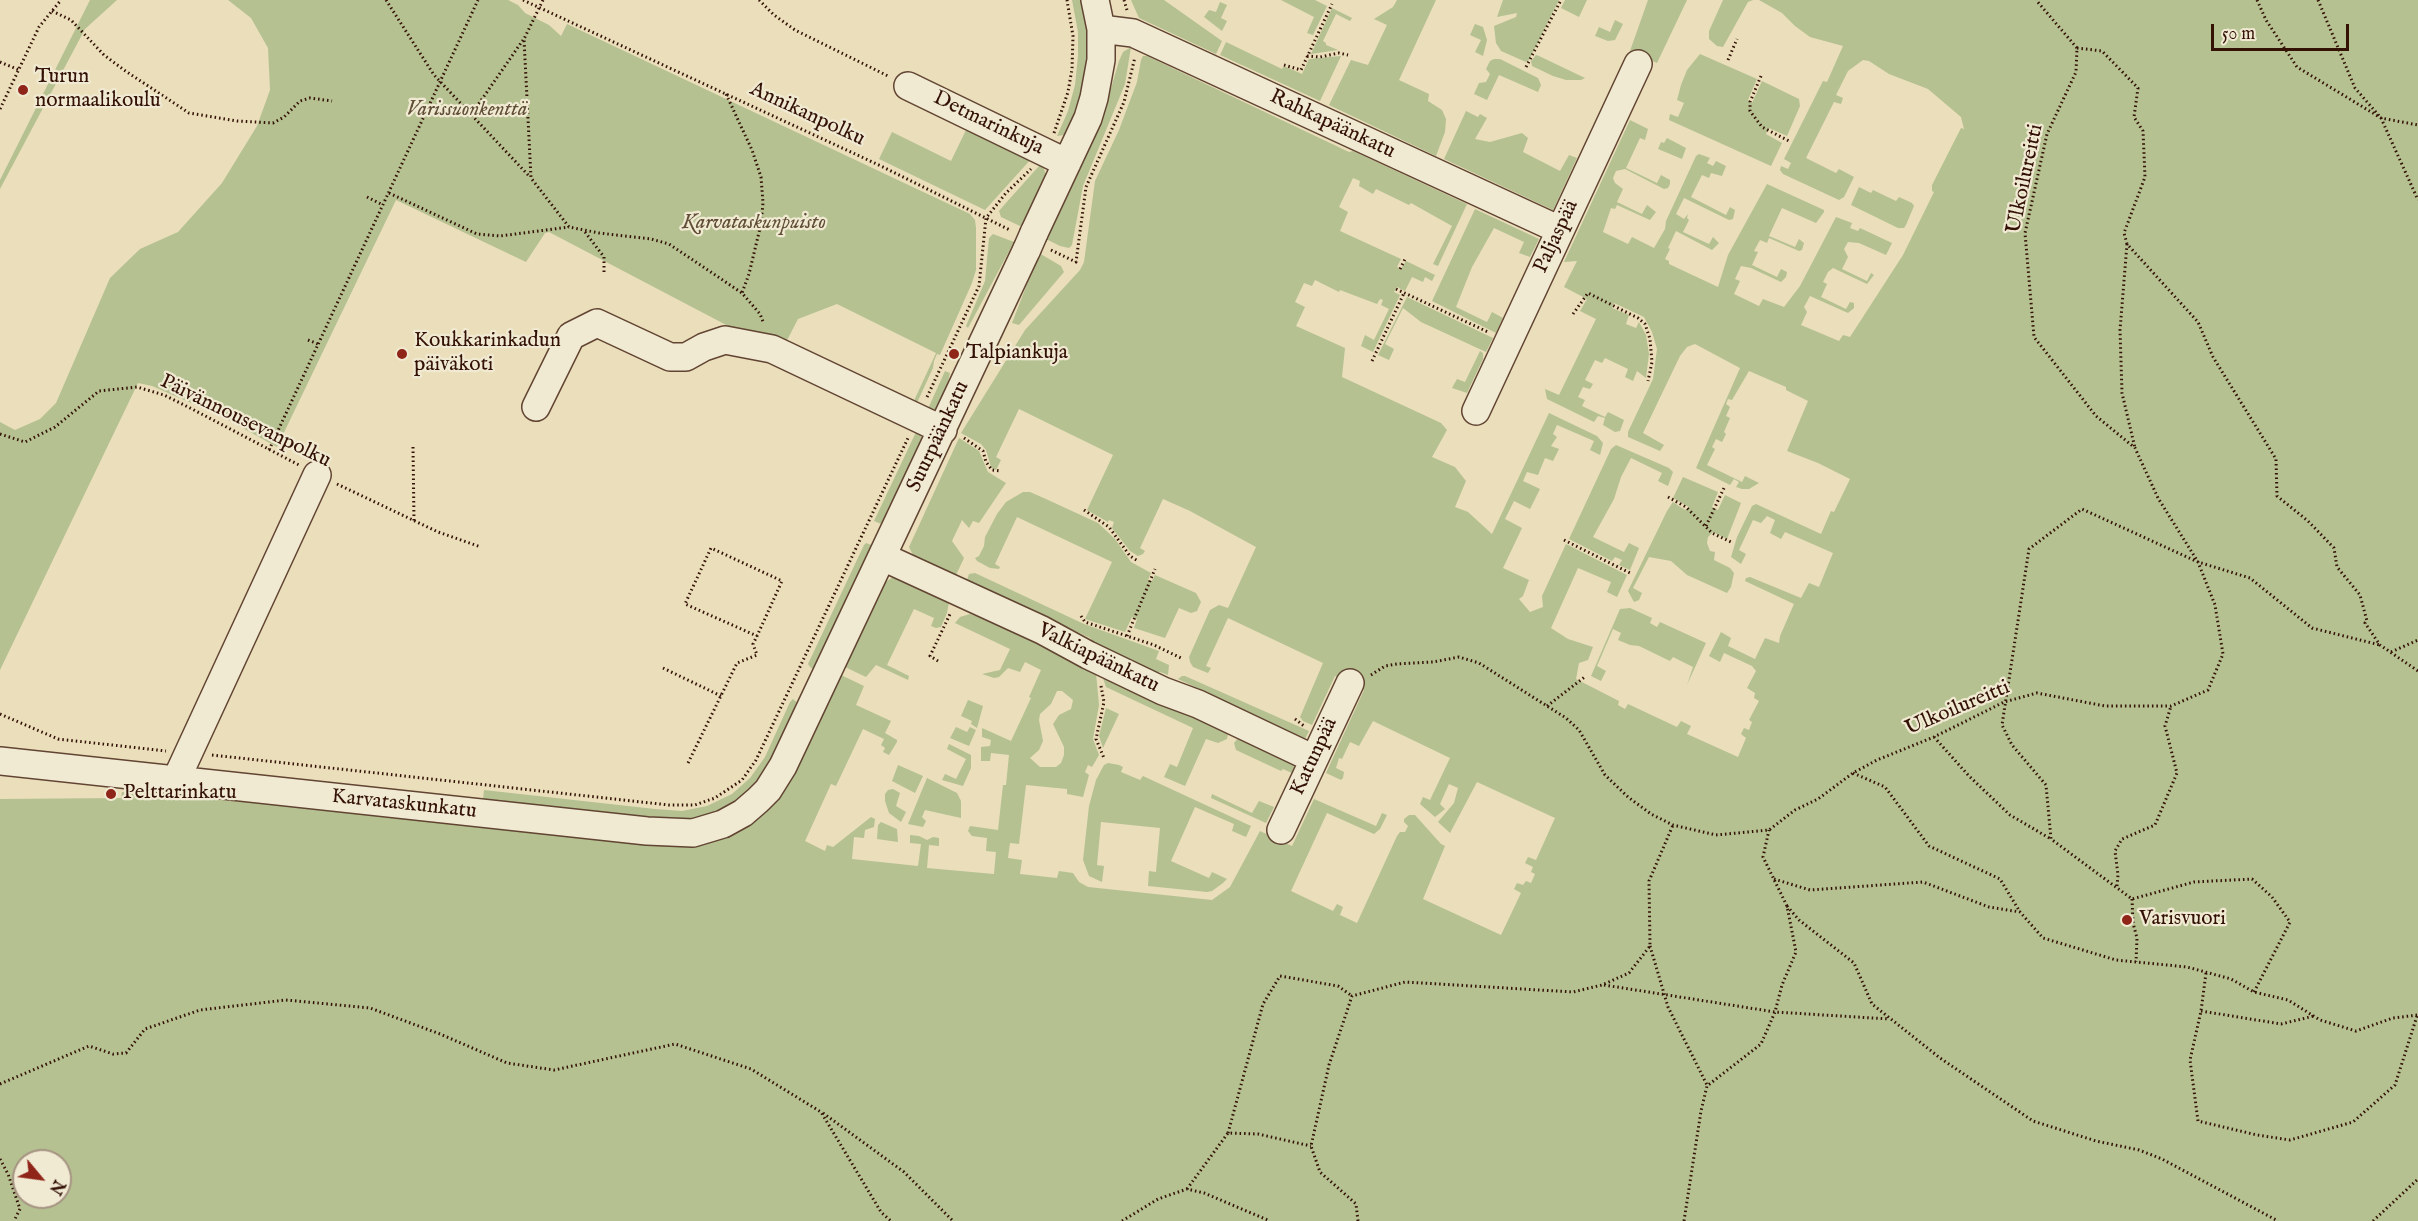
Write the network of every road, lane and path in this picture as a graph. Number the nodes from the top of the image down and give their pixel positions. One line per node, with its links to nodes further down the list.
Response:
1 (61, 0): 15 (path)
2 (386, 0): 30 (path)
3 (478, 0): 30 (path)
4 (524, 0): 14 (path, Annikanpolku)
5 (543, 0): 14 (path)
6 (759, 0): 31 (path)
7 (1067, 0): 41 (path)
8 (1095, 0): 16 (street, Suurpäänkatu)
9 (1562, 0): 27 (path)
10 (2036, 0): 20 (path)
11 (2257, 0): 38 (path)
12 (2318, 0): 38 (path)
13 (1332, 4): 22 (path)
14 (539, 7): 17 (path); 32 (path, Annikanpolku)
15 (52, 11): 28 (path); 33 (path)
16 (1101, 29): 41 (street, Suurpäänkatu); 50 (street, Rahkapäänkatu)
17 (524, 39): 35 (path); 37 (path)
18 (1737, 39): 23 (path)
19 (1135, 48): 51 (path, Annikanpolku)
20 (2077, 48): 52 (path); 72 (path, Ulkoilureitti)
21 (1348, 55): 22 (path)
22 (1308, 56): 26 (path)
23 (1728, 60)
24 (0, 62): 28 (path)
25 (1638, 64): 50 (street, Paljaspää)
26 (1284, 65)
27 (1526, 67)
28 (19, 70): 34 (path)
29 (1761, 76): 40 (path)
30 (440, 82): 36 (path); 37 (path)
31 (908, 86): 41 (street, Detmarinkuja)
32 (726, 94): 47 (path, Annikanpolku); 57 (path)
33 (332, 101)
34 (0, 109)
35 (528, 111): 37 (path); 42 (path)
36 (426, 113): 37 (path); 43 (path)
37 (471, 115): 42 (path)
38 (2381, 118): 39 (path); 45 (path)
39 (2418, 125)
40 (1789, 141)
41 (1055, 157): 47 (path); 51 (street, Suurpäänkatu)
42 (531, 178): 48 (path)
43 (389, 193): 46 (path); 48 (path)
44 (367, 197): 46 (path)
45 (2418, 200)
46 (383, 205): 62 (path)
47 (986, 218): 51 (path, Annikanpolku); 68 (path)
48 (569, 227): 49 (path)
49 (584, 230): 55 (path); 57 (path)
50 (1560, 230): 67 (street, Paljaspää)
51 (1031, 240): 69 (street, Suurpäänkatu)
52 (2127, 244): 72 (path); 96 (path)
53 (1406, 257): 54 (path)
54 (1400, 269)
55 (604, 274)
56 (1396, 289): 58 (path)
57 (742, 293): 63 (path)
58 (1404, 293): 60 (path); 64 (path)
59 (1573, 314): 65 (path)
60 (1498, 336)
61 (308, 340): 62 (path)
62 (318, 344): 73 (path)
63 (772, 349): 66 (street); 68 (street)
64 (1372, 361)
65 (1648, 381)
66 (536, 407)
67 (1476, 411)
68 (918, 417): 69 (street); 111 (path)
69 (950, 432): 74 (path); 86 (street, Suurpäänkatu)
70 (0, 434): 73 (path, Päivännousevanpolku)
71 (413, 447): 79 (path)
72 (2135, 448): 88 (path, Ulkoilureitti)
73 (269, 450): 75 (path, Päivännousevanpolku)
74 (1001, 471)
75 (317, 475): 79 (path, Päivännousevanpolku); 111 (street)
76 (1724, 488): 81 (path)
77 (1668, 497): 81 (path)
78 (1084, 510): 82 (path)
79 (414, 520): 85 (path, Päivännousevanpolku)
80 (1112, 521): 82 (path)
81 (1706, 526): 84 (path)
82 (1109, 527): 87 (path)
83 (1564, 540): 90 (path)
84 (1731, 542)
85 (481, 547)
86 (883, 557): 100 (street, Valkiapäänkatu); 116 (street, Suurpäänkatu)
87 (1137, 561)
88 (2198, 562): 96 (path); 106 (path); 108 (path, Ulkoilureitti)
89 (1155, 569): 94 (path)
90 (1632, 574)
91 (1081, 616): 94 (path)
92 (947, 620): 99 (path)
93 (757, 636): 93 (path); 105 (path)
94 (1126, 636): 98 (path)
95 (2418, 640): 97 (path)
96 (2380, 645): 97 (path)
97 (2391, 652): 102 (path)
98 (1181, 658)
99 (938, 661)
100 (1100, 661): 112 (path); 113 (street, Valkiapäänkatu)
101 (663, 668): 105 (path)
102 (2418, 671)
103 (1586, 676): 107 (path)
104 (1358, 682): 107 (path); 113 (street, Katunpää)
105 (721, 696): 115 (path)
106 (2004, 702): 108 (path, Ulkoilureitti); 110 (path, Ulkoilureitti); 122 (path)
107 (1546, 706): 119 (path)
108 (2171, 706): 124 (path)
109 (0, 714): 111 (path)
110 (1934, 737): 117 (path, Ulkoilureitti); 122 (path)
111 (188, 753): 118 (street)
112 (1104, 758)
113 (1314, 759): 120 (street, Katunpää)
114 (0, 761): 118 (street, Karvataskunkatu)
115 (688, 763)
116 (783, 766): 118 (street, Karvataskunkatu)
117 (1853, 773): 121 (path, Ulkoilureitti); 127 (path)
118 (176, 780)
119 (1673, 825): 121 (path); 128 (path)
120 (1281, 830)
121 (1769, 830): 123 (path)
122 (2051, 839): 124 (path)
123 (1774, 879): 126 (path); 127 (path)
124 (2117, 886): 125 (path)
125 (2132, 899): 129 (path); 132 (path)
126 (1787, 906): 136 (path); 139 (path)
127 (2020, 912): 129 (path)
128 (1650, 946): 131 (path); 134 (path)
129 (2136, 962): 130 (path)
130 (2206, 973): 132 (path); 135 (path)
131 (1602, 985): 133 (path); 134 (path)
132 (2254, 992): 138 (path)
133 (1353, 996): 143 (path); 144 (path)
134 (1665, 996): 136 (path); 141 (path)
135 (2201, 1011): 137 (path); 138 (path)
136 (1775, 1012): 139 (path); 141 (path)
137 (2417, 1015): 138 (path)
138 (2313, 1016)
139 (1891, 1019): 155 (path)
140 (0, 1084): 142 (path)
141 (1707, 1086): 154 (path)
142 (821, 1112): 149 (path); 150 (path)
143 (1228, 1133): 144 (path); 147 (path)
144 (1311, 1146): 153 (path)
145 (0, 1160): 148 (path)
146 (2418, 1179): 156 (path)
147 (1187, 1189): 151 (path); 152 (path)
148 (14, 1221)
149 (891, 1221)
150 (953, 1221)
151 (1122, 1221)
152 (1270, 1221)
153 (1358, 1221)
154 (1684, 1221)
155 (2278, 1221)
156 (2373, 1221)

